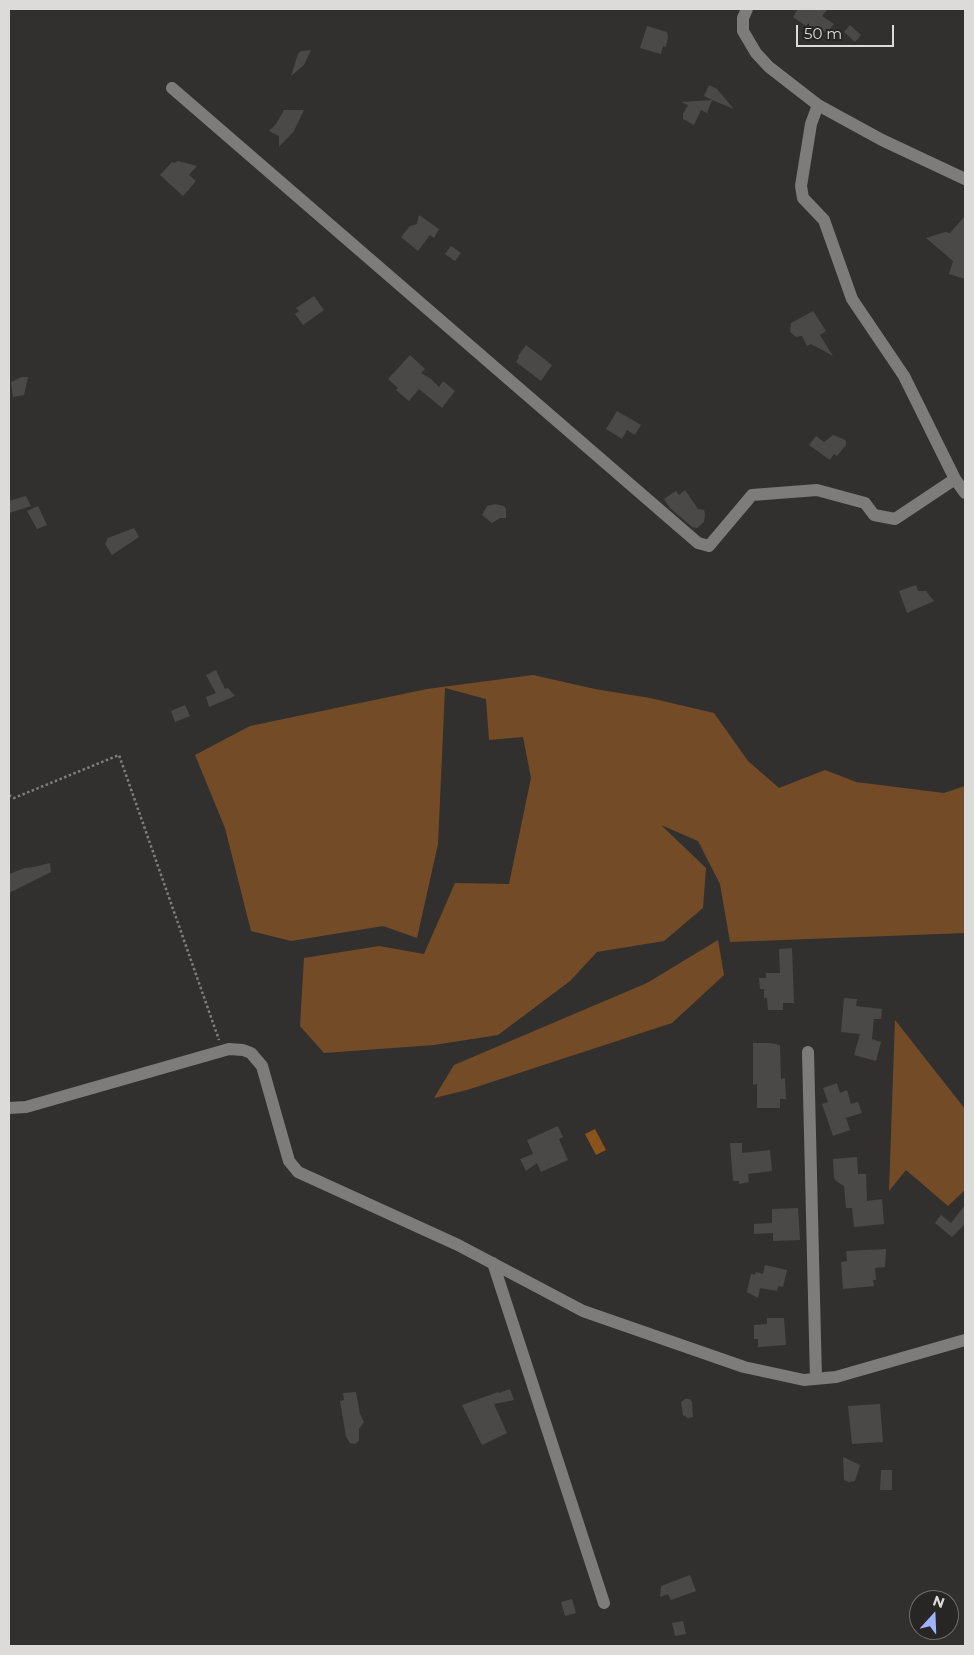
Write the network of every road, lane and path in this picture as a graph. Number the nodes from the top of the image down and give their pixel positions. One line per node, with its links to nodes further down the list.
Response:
1 (747, 9): 3 (street)
2 (172, 88): 5 (street)
3 (818, 105): 4 (street); 5 (street)
4 (965, 179)
5 (955, 479): 6 (street)
6 (965, 494)
7 (9, 795): 8 (path)
8 (223, 1050): 10 (street); 11 (street)
9 (808, 1052): 13 (street)
10 (9, 1108)
11 (493, 1264): 13 (street); 14 (street)
12 (965, 1340): 13 (street)
13 (816, 1379)
14 (604, 1603)

